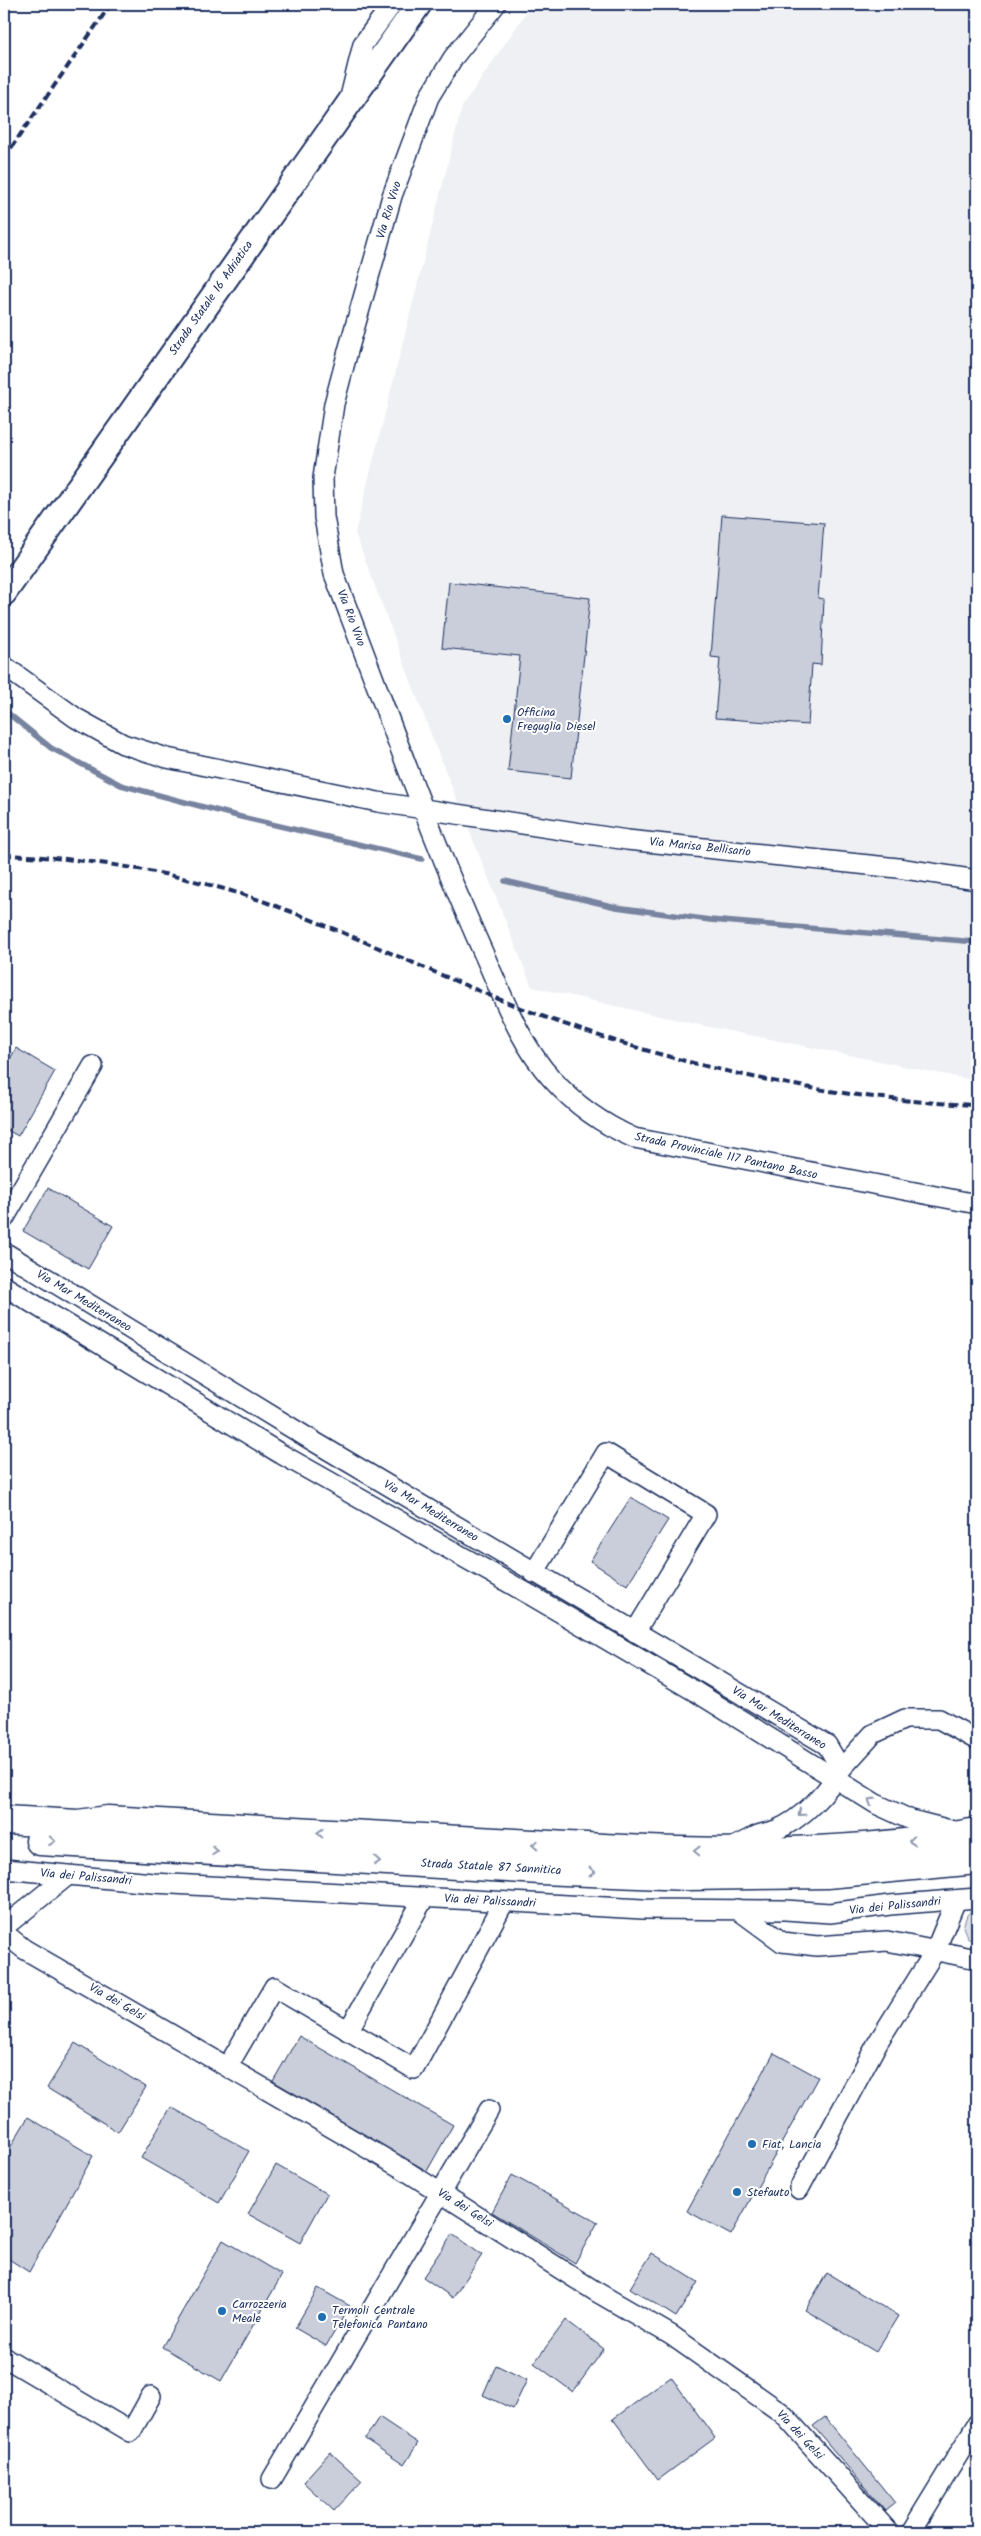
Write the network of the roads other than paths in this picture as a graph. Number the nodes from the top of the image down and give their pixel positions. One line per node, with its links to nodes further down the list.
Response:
1 (392, 4): 4 (street)
2 (419, 4): 4 (main road, Strada Statale 16 Adriatica)
3 (496, 4): 7 (street, Via Rio Vivo)
4 (349, 102): 5 (main road, Strada Statale 16 Adriatica)
5 (4, 592)
6 (4, 666): 7 (street)
7 (424, 808): 8 (street, Via Marisa Bellisario); 10 (street, Strada Provinciale 117 Pantano Basso)
8 (977, 880)
9 (93, 1066): 11 (street)
10 (977, 1204)
11 (4, 1219)
12 (4, 1252): 14 (street, Via Mar Mediterraneo)
13 (4, 1286): 17 (street)
14 (534, 1573): 15 (street, Via Mar Mediterraneo); 15 (street)
15 (635, 1632): 17 (street, Via Mar Mediterraneo)
16 (977, 1740): 17 (street)
17 (838, 1774): 21 (street, one-way to 17); 23 (street, one-way to 23)
18 (4, 1801): 20 (highway)
19 (4, 1820): 20 (highway)
20 (108, 1820): 23 (highway, Strada Statale 87 Sannitica, one-way to 20)
21 (972, 1833): 23 (highway, Strada Statale 87 Sannitica, one-way to 23)
22 (4, 1838): 24 (highway, Strada Statale 87 Sannitica, one-way to 24)
23 (725, 1852)
24 (977, 1860)
25 (4, 1869): 26 (street, Via dei Palissandri)
26 (67, 1876): 27 (street, Via dei Palissandri); 32 (street)
27 (424, 1898): 30 (street, Via dei Palissandri); 36 (street)
28 (977, 1898): 29 (street, Via dei Palissandri)
29 (956, 1900): 31 (street, Via dei Palissandri); 34 (street)
30 (504, 1902): 31 (street, Via dei Palissandri); 36 (street)
31 (737, 1909): 34 (street)
32 (4, 1927)
33 (4, 1933): 37 (street, Via dei Gelsi)
34 (935, 1951): 35 (street); 39 (street)
35 (977, 1959)
36 (348, 2031): 37 (street)
37 (228, 2066): 40 (street, Via dei Gelsi)
38 (489, 2110): 40 (street)
39 (799, 2188)
40 (440, 2193): 44 (street); 45 (street, Via dei Gelsi)
41 (4, 2357): 42 (street)
42 (151, 2396)
43 (977, 2424): 46 (street)
44 (272, 2479)
45 (889, 2532)
46 (912, 2532)

